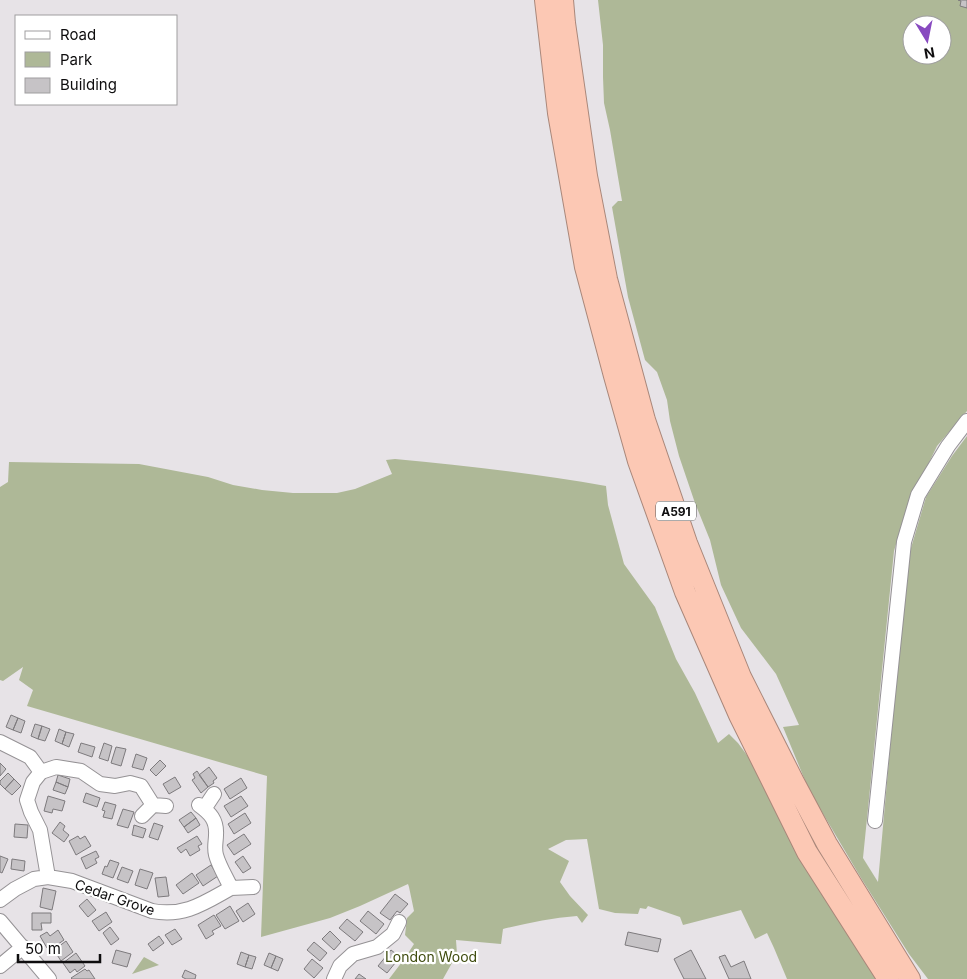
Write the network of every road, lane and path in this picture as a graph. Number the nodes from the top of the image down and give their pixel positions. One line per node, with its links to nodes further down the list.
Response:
1 (545, 0): 19 (highway, A591)
2 (563, 0): 20 (highway, A591)
3 (967, 421): 8 (street)
4 (0, 742): 5 (street)
5 (41, 772): 7 (street); 9 (street)
6 (214, 794): 11 (street)
7 (142, 816)
8 (875, 822)
9 (48, 877): 11 (street, Cedar Grove); 12 (street, Cedar Grove)
10 (253, 887): 11 (street, Cedar Grove)
11 (232, 888)
12 (0, 900)
13 (0, 921): 15 (street)
14 (399, 922): 18 (street)
15 (23, 947): 16 (street); 17 (street)
16 (0, 966)
17 (49, 979)
18 (334, 979)
19 (888, 979)
20 (910, 979)

